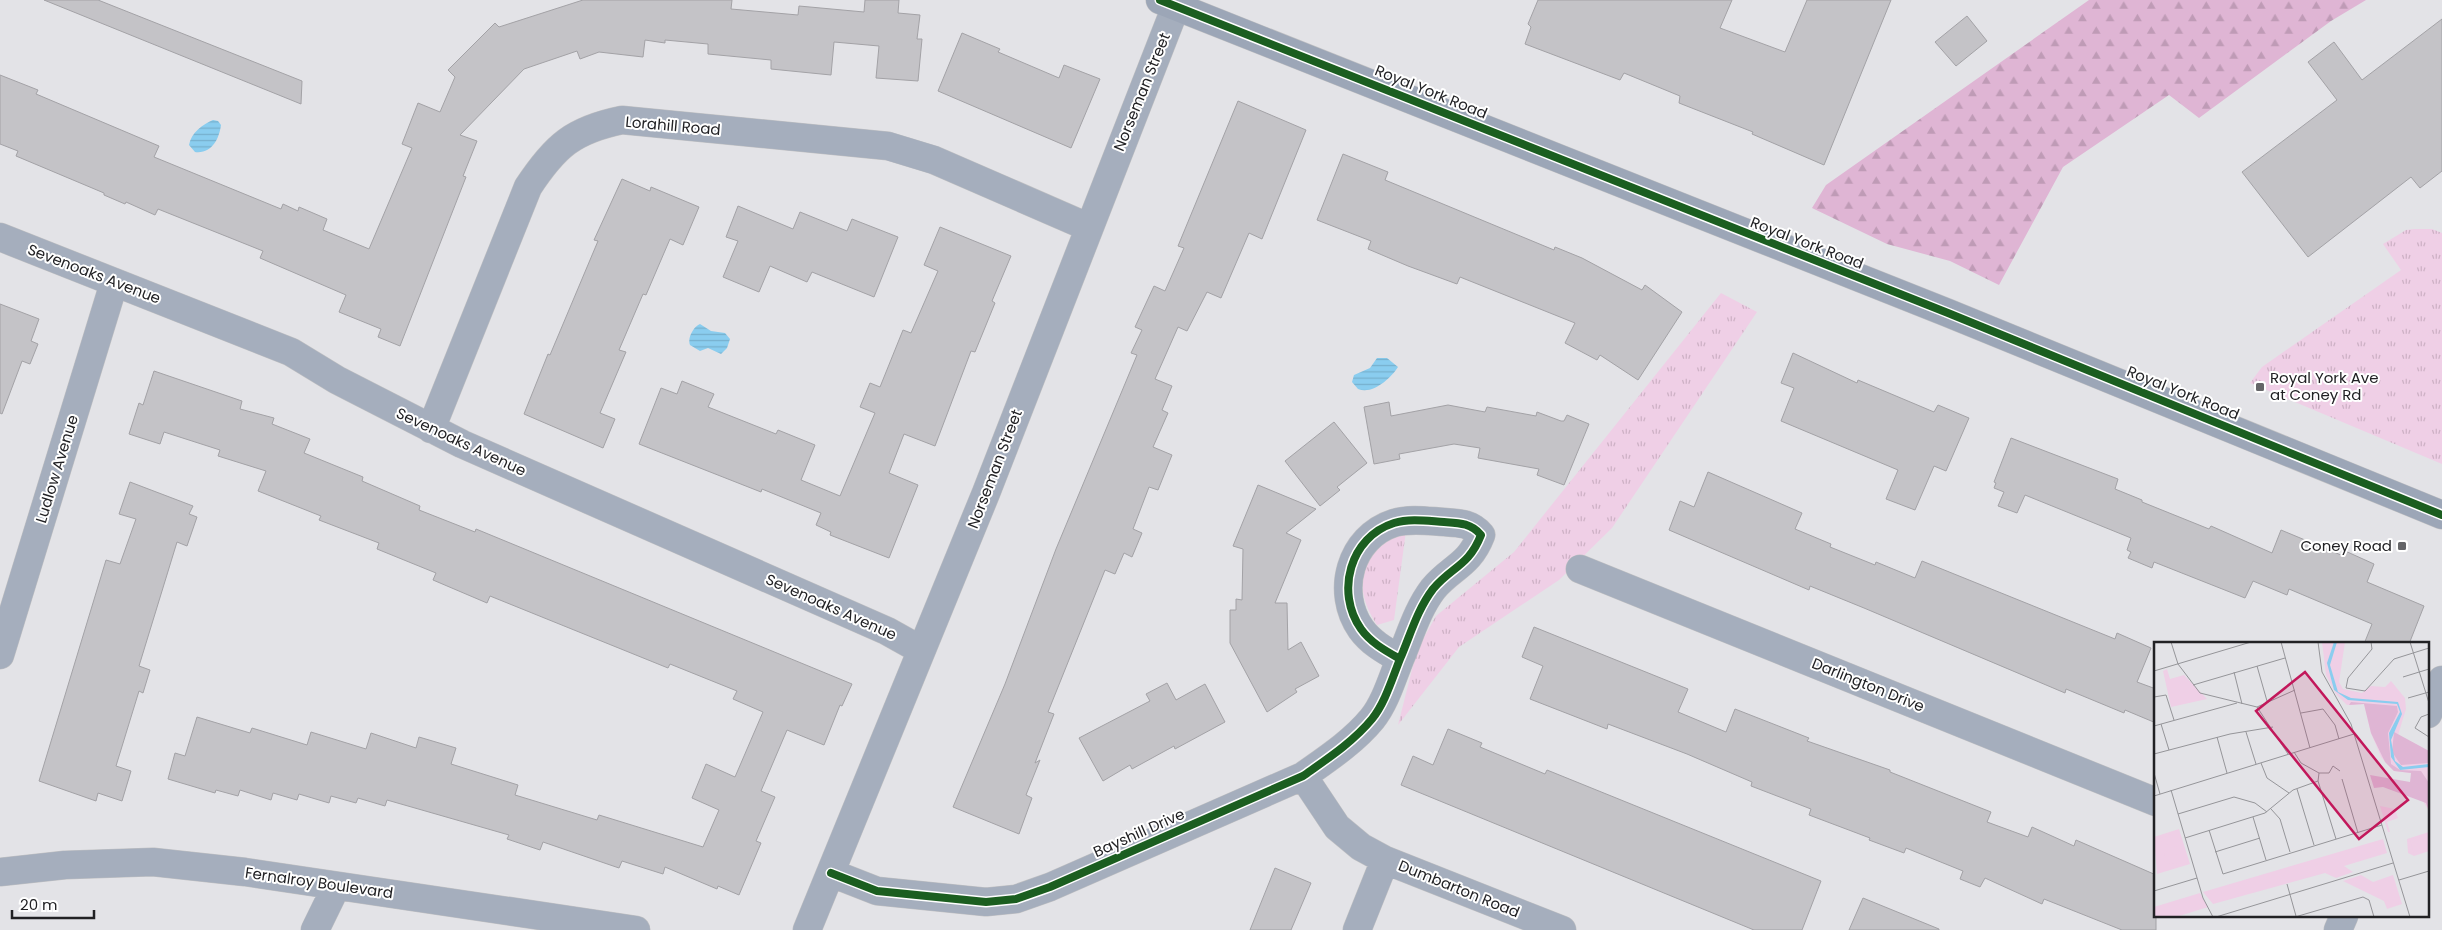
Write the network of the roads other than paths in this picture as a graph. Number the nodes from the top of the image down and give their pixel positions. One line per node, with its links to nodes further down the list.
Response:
1 (1168, 3): 2 (street, Norseman Street); 6 (main road, Royal York Road)
2 (1088, 227): 5 (street, Lorahill Road); 8 (street, Norseman Street)
3 (0, 237): 4 (street, Sevenoaks Avenue)
4 (114, 284): 5 (street, Sevenoaks Avenue); 9 (street, Ludlow Avenue)
5 (431, 429): 8 (street, Sevenoaks Avenue)
6 (2442, 515)
7 (1580, 569): 14 (street, Darlington Drive)
8 (922, 650): 17 (street, Norseman Street)
9 (0, 654)
10 (1400, 660): 10 (street, Bayshill Drive); 13 (street, Bayshill Drive)
11 (2442, 680): 12 (street)
12 (2430, 709)
13 (1303, 776): 15 (street, Dumbarton Road); 17 (street, Bayshill Drive)
14 (2154, 801)
15 (1385, 860): 23 (street); 24 (street, Dumbarton Road)
16 (0, 872): 18 (street, Fernalroy Boulevard)
17 (831, 873): 22 (street, Norseman Street)
18 (336, 887): 20 (street); 21 (street, Fernalroy Boulevard)
19 (2343, 918): 25 (street)
20 (315, 930)
21 (636, 930)
22 (807, 930)
23 (1357, 930)
24 (1562, 930)
25 (2338, 930)

